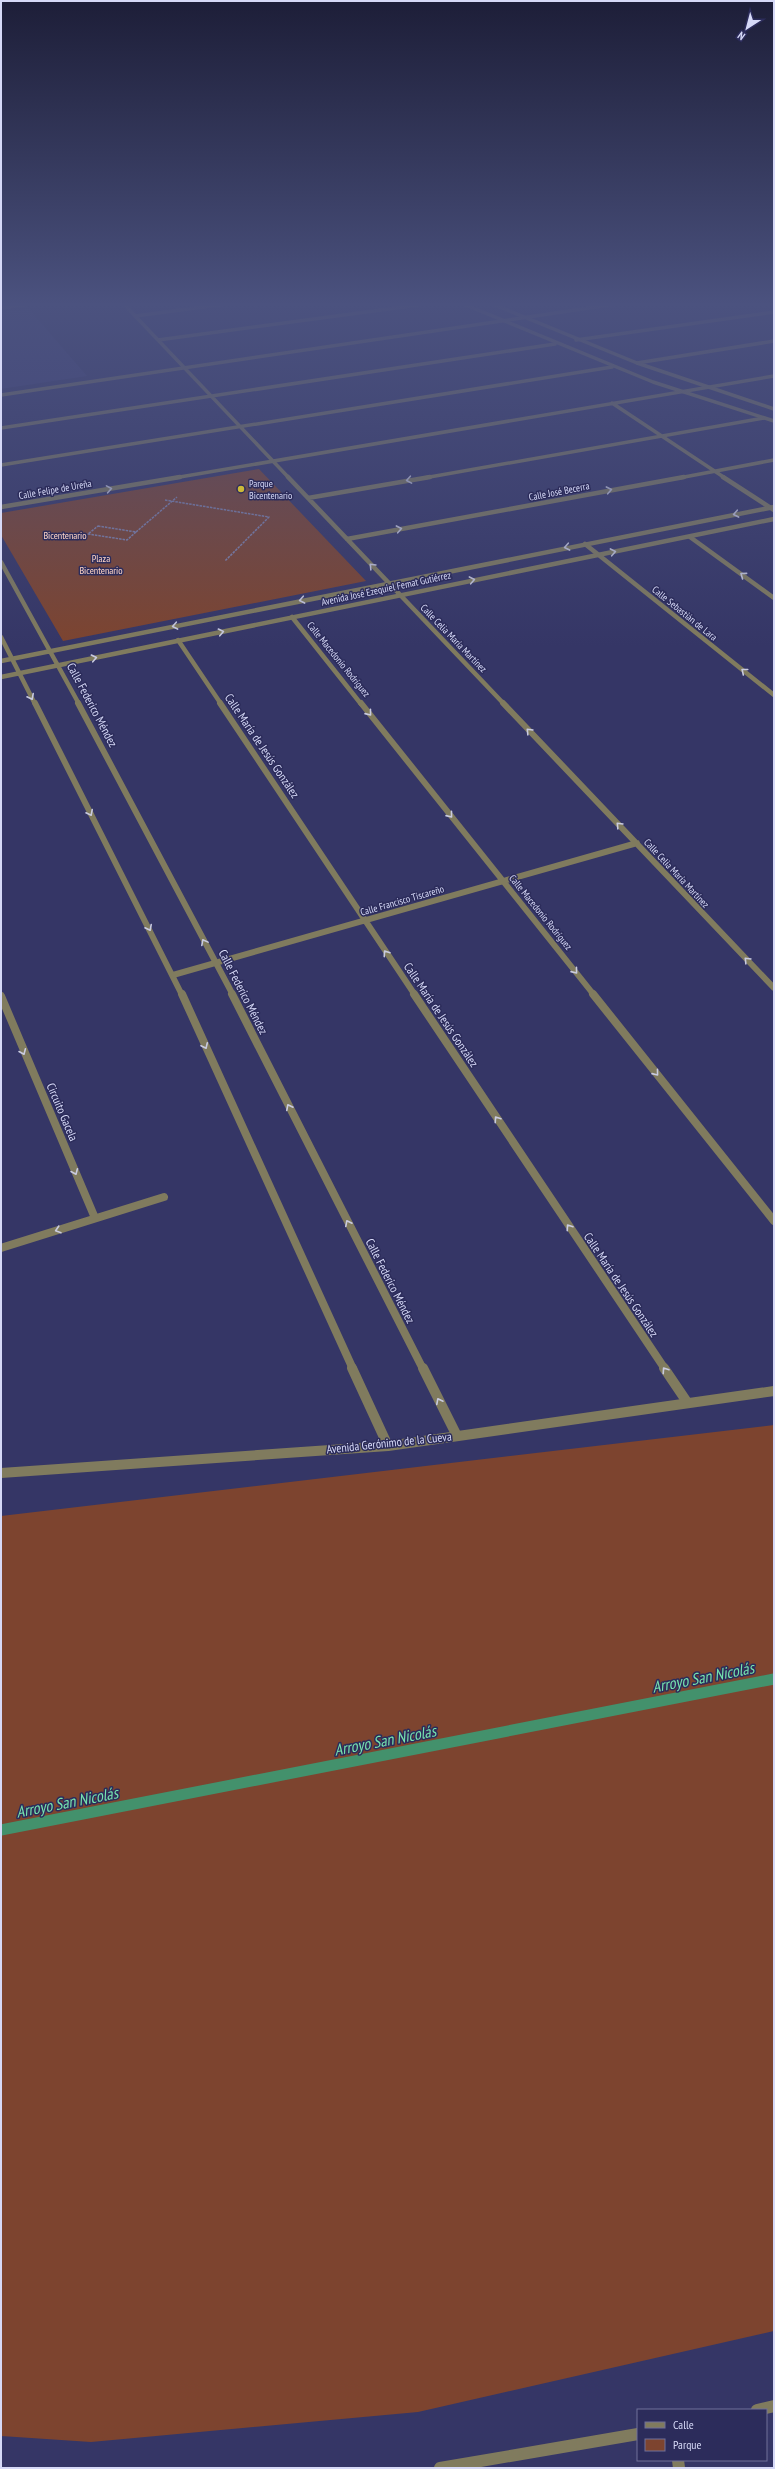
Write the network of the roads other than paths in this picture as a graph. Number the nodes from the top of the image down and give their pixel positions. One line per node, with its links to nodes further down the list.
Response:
1 (78, 416): 10 (street)
2 (230, 416): 9 (street, Calle Celia María Martínez)
3 (307, 416): 9 (street)
4 (535, 416): 13 (street, Calle Felipe de Ureña)
5 (632, 416): 11 (street)
6 (758, 416): 7 (street)
7 (764, 418): 8 (street); 11 (street)
8 (774, 421)
9 (240, 427): 13 (street, Calle Celia María Martínez); 14 (street)
10 (1, 428)
11 (660, 435): 15 (street); 16 (street, one-way to 16)
12 (774, 460): 15 (street, Calle José Becerra)
13 (272, 461): 16 (street, Calle Celia María Martínez); 17 (street, Calle Felipe de Ureña, one-way to 13)
14 (1, 465)
15 (714, 471): 18 (street); 21 (street, Calle José Becerra, one-way to 15)
16 (308, 498): 21 (street, Calle Celia María Martínez)
17 (1, 507)
18 (773, 508): 22 (street, Avenida José Ezequiel Femat Gutiérrez, one-way to 22)
19 (774, 519): 20 (street, Avenida José Ezequiel Femat Gutiérrez)
20 (690, 537): 23 (street, Avenida José Ezequiel Femat Gutiérrez, one-way to 20); 27 (street, one-way to 20)
21 (347, 539): 25 (street, Calle Celia María Martínez, one-way to 21)
22 (586, 544): 23 (street, Calle Sebastián de Lara); 25 (street, Avenida José Ezequiel Femat Gutiérrez, one-way to 25)
23 (599, 554): 26 (street, Avenida José Ezequiel Femat Gutiérrez, one-way to 23); 37 (street, Calle Sebastián de Lara, one-way to 23)
24 (1, 562): 31 (street, Calle Federico Méndez)
25 (388, 582): 26 (street, Calle Celia María Martínez); 31 (street, Avenida José Ezequiel Femat Gutiérrez, one-way to 31)
26 (400, 594): 28 (street, Avenida José Ezequiel Femat Gutiérrez); 38 (street, Calle Celia María Martínez, one-way to 26)
27 (774, 598)
28 (292, 617): 30 (street, Avenida José Ezequiel Femat Gutiérrez, one-way to 28); 39 (street, Calle Macedonio Rodríguez, one-way to 39)
29 (1, 637): 32 (street)
30 (178, 640): 34 (street, Avenida José Ezequiel Femat Gutiérrez, one-way to 30); 40 (street, Calle María de Jesús González)
31 (51, 651): 32 (street, Avenida José Ezequiel Femat Gutiérrez); 34 (street, Calle Federico Méndez)
32 (13, 659): 33 (street, Avenida José Ezequiel Femat Gutiérrez); 35 (street)
33 (1, 661)
34 (59, 665): 35 (street, Avenida José Ezequiel Femat Gutiérrez); 41 (street, Calle Federico Méndez, one-way to 34)
35 (19, 673): 36 (street, Avenida José Ezequiel Femat Gutiérrez); 42 (street, one-way to 42)
36 (1, 677)
37 (774, 695)
38 (637, 844): 39 (street, Calle Francisco Tiscareño); 43 (street, Calle Celia María Martínez, one-way to 38)
39 (503, 881): 40 (street, Calle Francisco Tiscareño); 48 (street, Calle Macedonio Rodríguez, one-way to 48)
40 (365, 920): 41 (street, Calle Francisco Tiscareño); 51 (street, Calle María de Jesús González, one-way to 40)
41 (215, 963): 42 (street, Calle Francisco Tiscareño); 52 (street, Calle Federico Méndez, one-way to 41)
42 (173, 975): 53 (street, one-way to 53)
43 (774, 988)
44 (1, 996): 45 (street, Circuito Gacela)
45 (4, 1017): 47 (street, Circuito Gacela, one-way to 47)
46 (164, 1197): 47 (street)
47 (95, 1218): 49 (street, one-way to 49)
48 (774, 1221)
49 (1, 1248)
50 (774, 1391): 51 (street, Avenida Gerónimo de la Cueva)
51 (687, 1402): 52 (street, Avenida Gerónimo de la Cueva)
52 (457, 1436): 53 (street, Avenida Gerónimo de la Cueva)
53 (388, 1446): 54 (street, Avenida Gerónimo de la Cueva)
54 (1, 1473)
55 (774, 2406): 56 (street)
56 (761, 2409)
57 (637, 2434): 58 (street)
58 (440, 2468)

